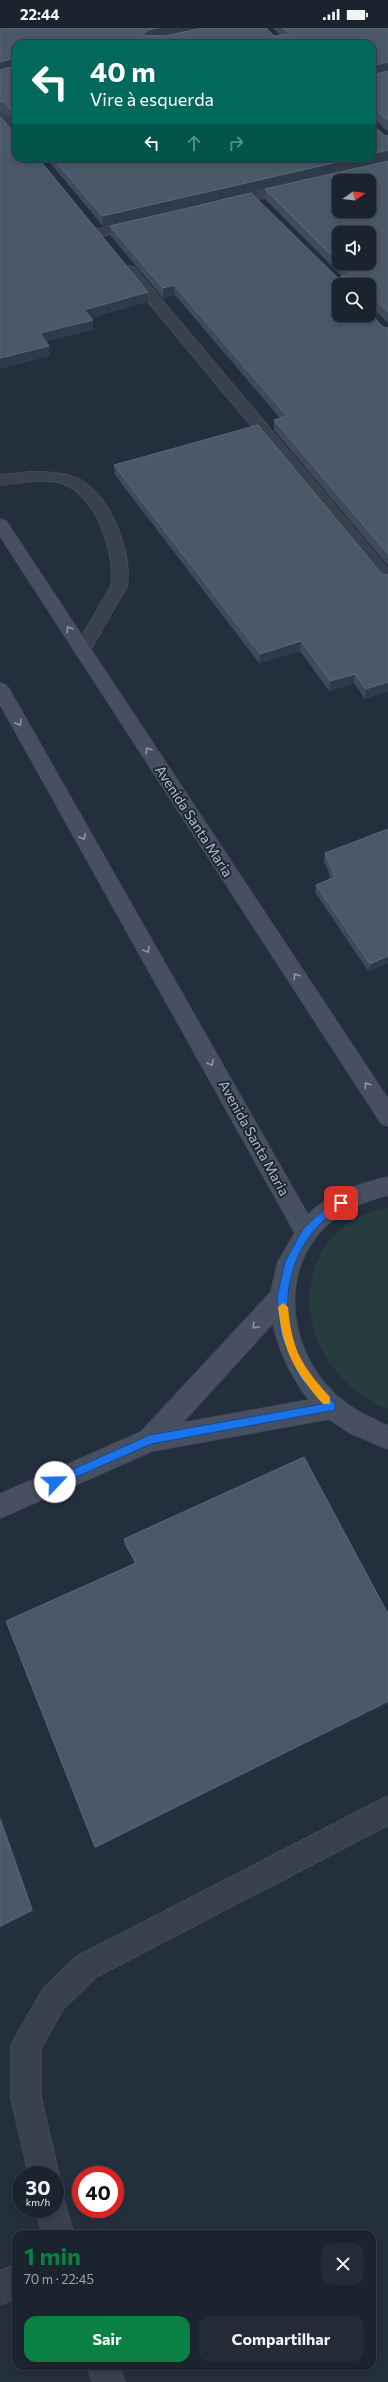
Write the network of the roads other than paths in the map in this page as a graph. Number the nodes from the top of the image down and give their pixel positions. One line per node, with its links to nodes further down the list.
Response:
1 (0, 116): 2 (street)
2 (12, 130)
3 (306, 184): 4 (street)
4 (253, 196): 5 (street); 6 (street)
5 (214, 206)
6 (264, 207)
7 (152, 220): 9 (street)
8 (88, 221): 9 (street)
9 (98, 233): 10 (street)
10 (108, 245)
11 (118, 257): 14 (street)
12 (0, 480): 15 (street)
13 (0, 524): 15 (main road, Avenida Santa Maria, one-way to 13)
14 (388, 580)
15 (82, 650): 17 (main road, Avenida Santa Maria, one-way to 15)
16 (2, 696): 19 (main road, Avenida Santa Maria, one-way to 19)
17 (388, 1117)
18 (388, 1186): 19 (main road)
19 (306, 1232): 20 (main road)
20 (282, 1297): 21 (main road); 23 (main road, one-way to 23)
21 (332, 1407): 22 (main road); 23 (main road)
22 (388, 1438)
23 (150, 1440): 24 (main road)
24 (0, 1506)
25 (388, 1810): 26 (street)
26 (42, 2166)
27 (54, 2218): 28 (street)
28 (57, 2230)
29 (12, 2282): 30 (street)
30 (0, 2289)
31 (104, 2370): 32 (street)
32 (109, 2382)

